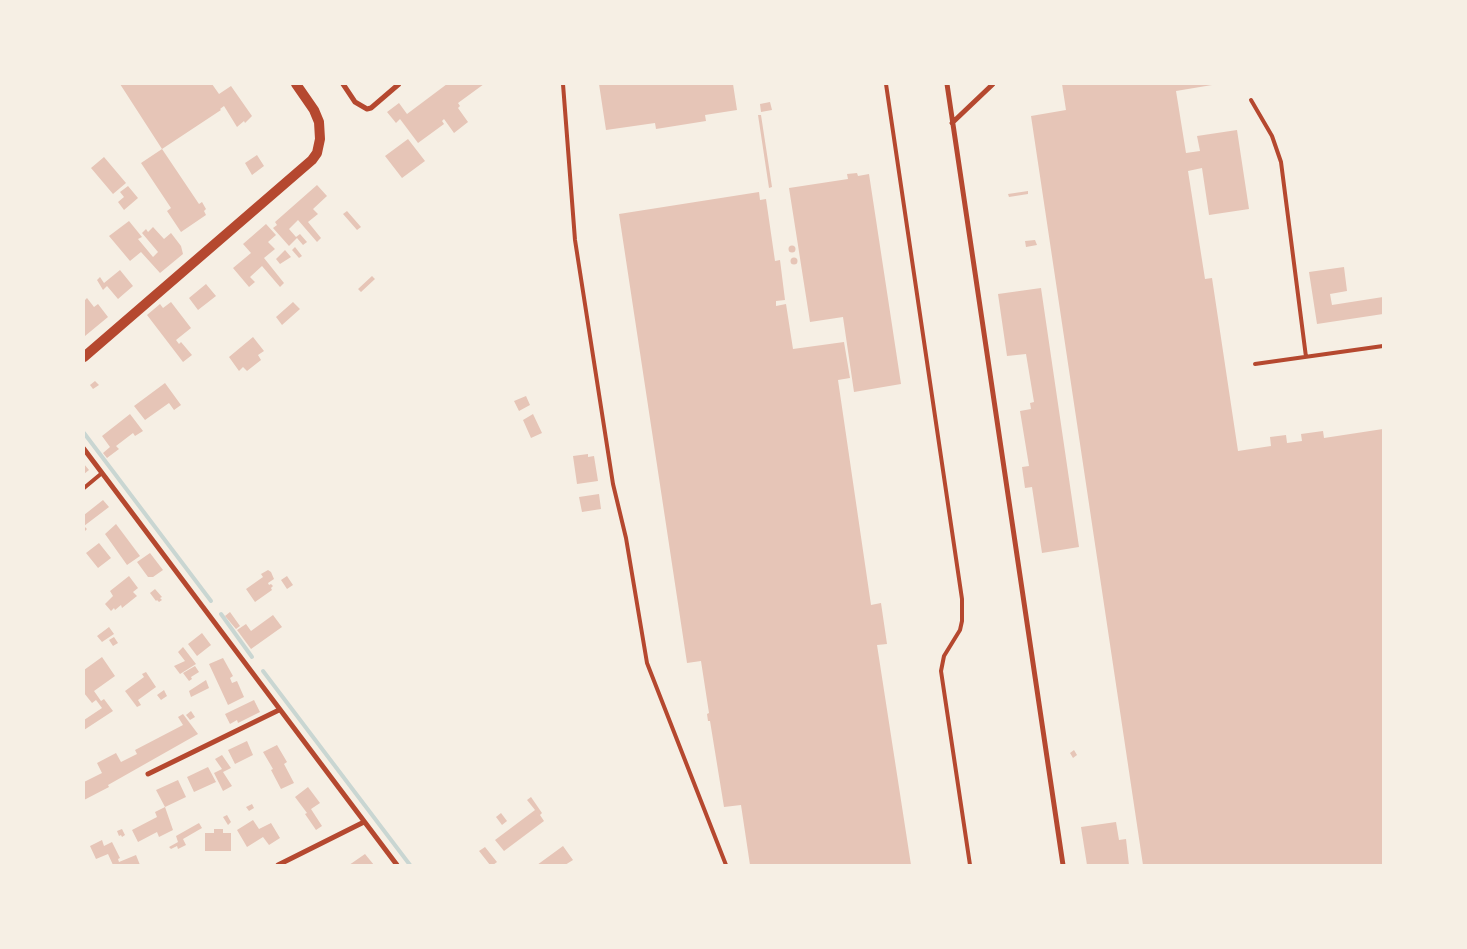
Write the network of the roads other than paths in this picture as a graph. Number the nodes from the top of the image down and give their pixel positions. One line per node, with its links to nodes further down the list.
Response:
1 (296, 84): 11 (main road)
2 (343, 84): 3 (street)
3 (399, 84)
4 (563, 84): 22 (lane)
5 (886, 84): 23 (lane)
6 (947, 84): 9 (street)
7 (993, 84): 9 (street)
8 (1251, 100): 12 (lane)
9 (952, 124): 24 (street)
10 (1383, 346): 12 (lane)
11 (84, 356)
12 (1306, 357): 13 (lane)
13 (1255, 364)
14 (84, 449): 15 (street)
15 (102, 473): 16 (lane); 17 (street)
16 (84, 488)
17 (279, 710): 18 (street); 19 (street)
18 (148, 774)
19 (364, 822): 20 (street); 21 (street)
20 (279, 865)
21 (396, 865)
22 (726, 865)
23 (970, 865)
24 (1064, 865)

